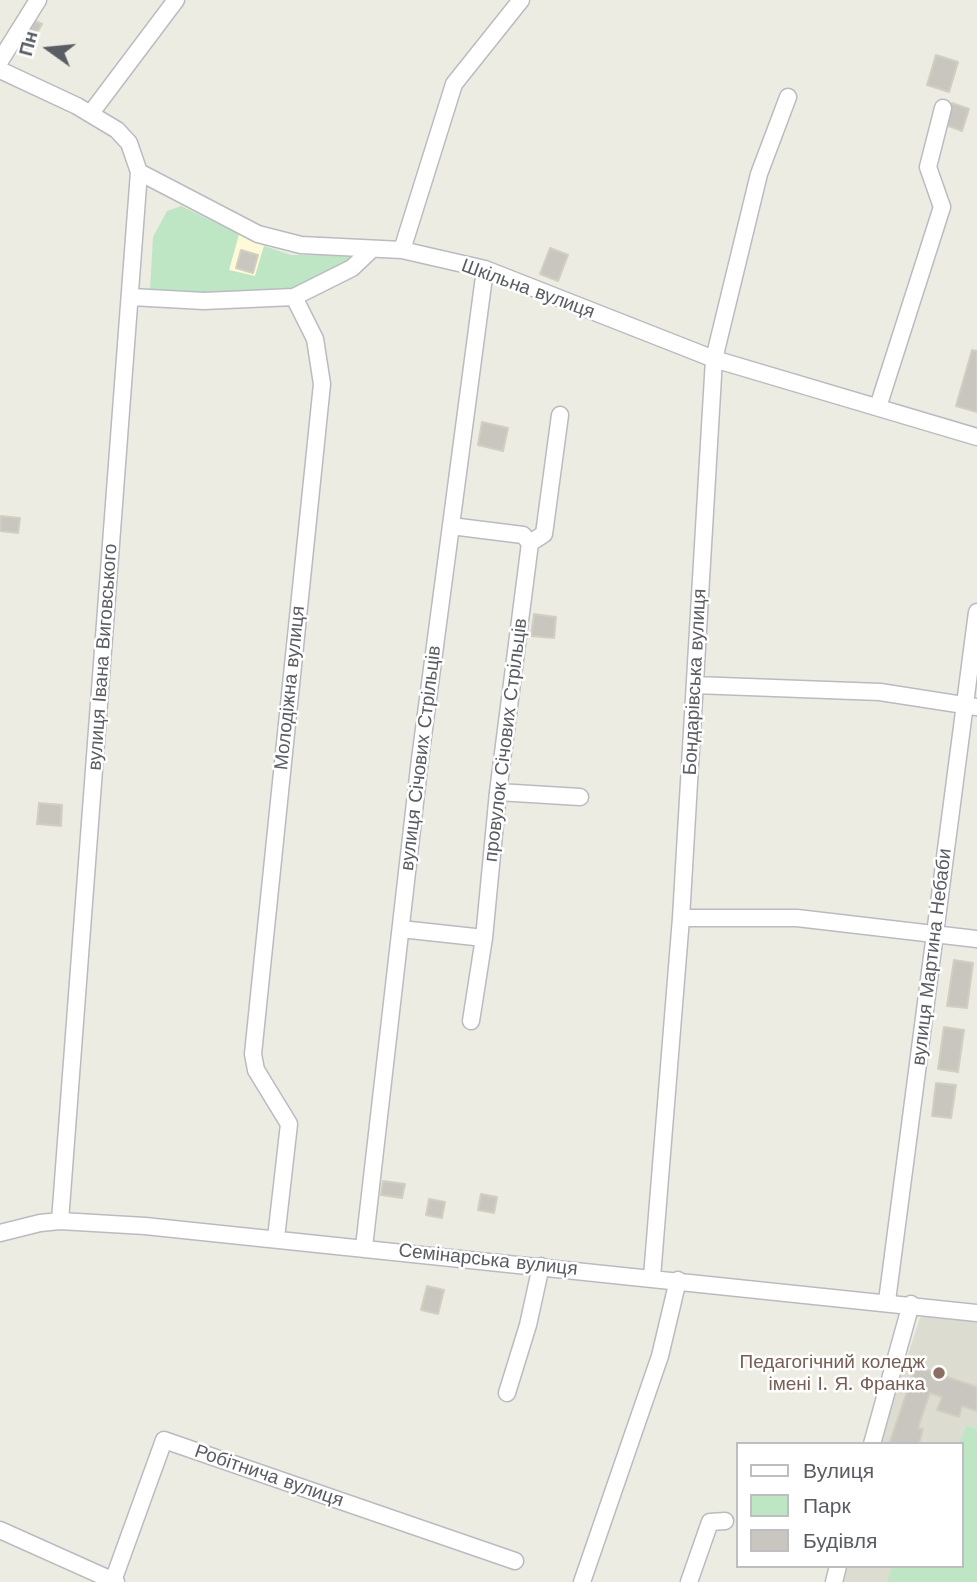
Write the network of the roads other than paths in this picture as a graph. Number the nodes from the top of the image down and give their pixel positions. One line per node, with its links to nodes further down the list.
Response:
1 (38, 0): 4 (street)
2 (176, 0): 8 (street)
3 (521, 0): 11 (street)
4 (0, 61)
5 (0, 70): 8 (street, вулиця Івана Виговського)
6 (788, 97): 15 (street, Бондарівська вулиця)
7 (943, 108): 16 (street)
8 (91, 113): 9 (street, вулиця Івана Виговського)
9 (139, 172): 10 (street, Шкільна вулиця); 13 (street, вулиця Івана Виговського)
10 (371, 250): 11 (street, Шкільна вулиця); 14 (street)
11 (402, 250): 12 (street, Шкільна вулиця)
12 (485, 269): 15 (street, Шкільна вулиця); 19 (street, вулиця Січових Стрільців)
13 (131, 296): 14 (street); 32 (street, вулиця Івана Виговського)
14 (294, 297): 34 (street, Молодіжна вулиця)
15 (714, 359): 16 (street, Шкільна вулиця); 22 (street, Бондарівська вулиця)
16 (878, 407): 18 (street, Шкільна вулиця)
17 (560, 415): 20 (street, провулок Січових Стрільців)
18 (977, 437)
19 (451, 526): 20 (street); 27 (street, вулиця Січових Стрільців)
20 (530, 543): 24 (street, провулок Січових Стрільців)
21 (977, 612): 23 (street, вулиця Мартина Небаби)
22 (695, 685): 23 (street); 26 (street, Бондарівська вулиця)
23 (971, 707): 28 (street, вулиця Мартина Небаби)
24 (498, 792): 25 (street); 29 (street, провулок Січових Стрільців)
25 (580, 797)
26 (681, 918): 28 (street); 37 (street, Бондарівська вулиця)
27 (401, 929): 29 (street); 35 (street, вулиця Січових Стрільців)
28 (935, 935): 30 (street); 39 (street, вулиця Мартина Небаби)
29 (484, 938): 31 (street, провулок Січових Стрільців)
30 (977, 939)
31 (471, 1021)
32 (60, 1221): 33 (street, Семінарська вулиця); 34 (street, Семінарська вулиця)
33 (0, 1233)
34 (276, 1238): 35 (street, Семінарська вулиця)
35 (364, 1247): 36 (street, Семінарська вулиця)
36 (541, 1266): 37 (street, Семінарська вулиця); 42 (street)
37 (652, 1277): 38 (street, Семінарська вулиця)
38 (678, 1280): 39 (street, Семінарська вулиця); 48 (street)
39 (887, 1301): 40 (street, Семінарська вулиця)
40 (911, 1304): 41 (street, Семінарська вулиця); 43 (street)
41 (977, 1313)
42 (507, 1392)
43 (874, 1442)
44 (725, 1521): 49 (street)
45 (0, 1530): 47 (street)
46 (515, 1561): 47 (street, Робітнича вулиця)
47 (114, 1581)
48 (582, 1582)
49 (689, 1582)

